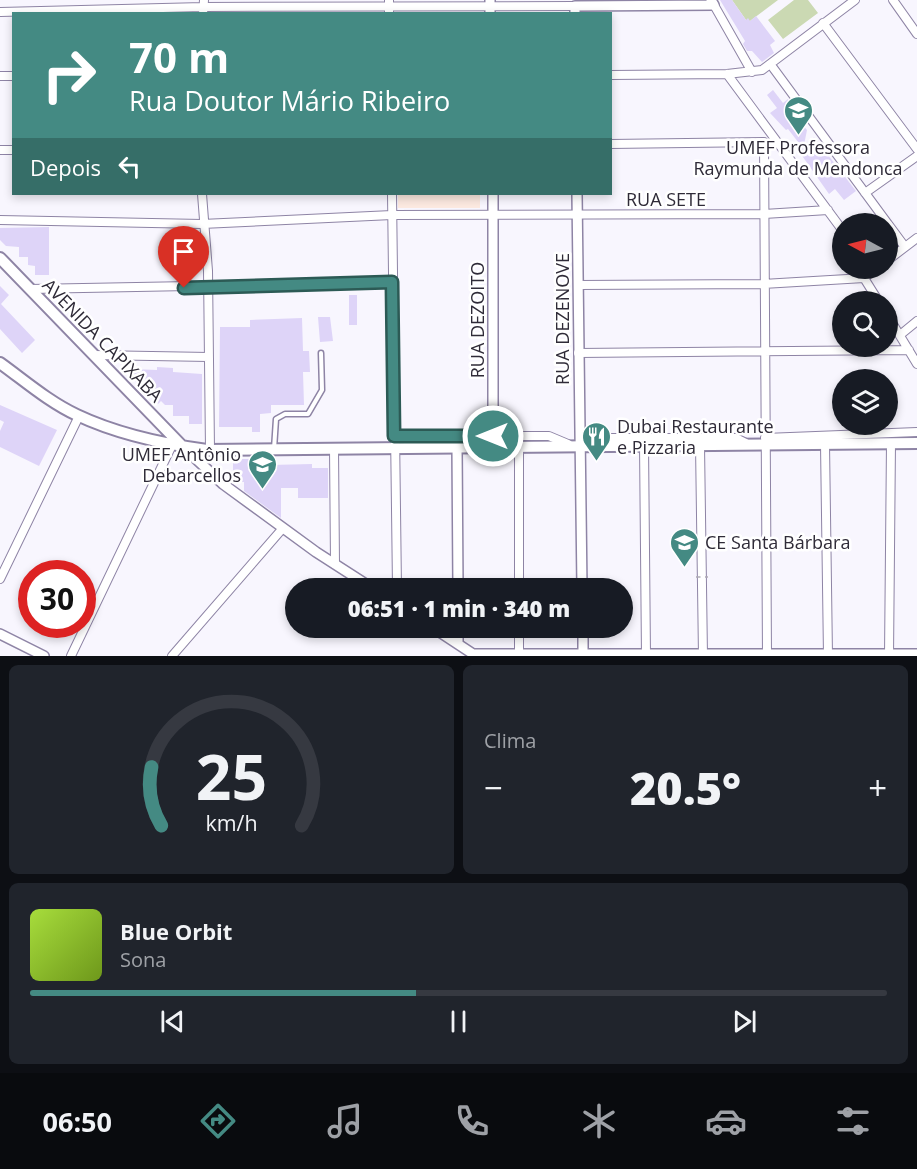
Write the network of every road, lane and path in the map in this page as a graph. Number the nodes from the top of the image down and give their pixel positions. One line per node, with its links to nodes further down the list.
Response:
1 (855, 0): 10 (street)
2 (893, 0): 11 (street)
3 (712, 2): 8 (street); 13 (street)
4 (137, 4): 6 (street); 9 (street)
5 (490, 6): 7 (street); 8 (street)
6 (203, 7): 7 (street)
7 (389, 7)
8 (575, 10)
9 (0, 12)
10 (824, 23): 12 (street); 19 (street)
11 (917, 34)
12 (771, 65): 13 (street); 21 (street)
13 (752, 72): 14 (street)
14 (727, 74): 15 (street); 16 (street)
15 (612, 75)
16 (772, 135): 17 (street); 26 (street)
17 (764, 142): 18 (street); 30 (street)
18 (612, 144)
19 (917, 149)
20 (917, 156): 21 (street)
21 (865, 193): 27 (street)
22 (202, 195): 34 (street)
23 (392, 195): 31 (street)
24 (493, 195): 28 (street, RUA DEZOITO)
25 (577, 195): 29 (street, RUA DEZENOVE)
26 (828, 210): 30 (street, RUA SETE); 32 (street)
27 (880, 213)
28 (493, 214): 29 (street, RUA SETE); 31 (street, RUA SETE); 60 (street, RUA DEZOITO)
29 (578, 214): 30 (street, RUA SETE); 43 (street, RUA DEZENOVE)
30 (764, 214): 42 (street)
31 (392, 215): 34 (street, RUA SETE); 41 (street)
32 (832, 216)
33 (0, 220): 34 (street, RUA SETE)
34 (202, 224): 44 (street)
35 (898, 238): 37 (street)
36 (917, 238): 37 (street)
37 (905, 247): 38 (street)
38 (898, 252)
39 (0, 258): 45 (main road, AVENIDA CAPIXABA)
40 (847, 279): 42 (street)
41 (392, 282): 44 (street); 59 (street)
42 (763, 284): 43 (street); 51 (street)
43 (578, 285): 52 (street, RUA DEZENOVE)
44 (208, 288): 45 (street); 54 (street)
45 (30, 289): 53 (main road, AVENIDA CAPIXABA)
46 (917, 321): 48 (street)
47 (898, 332): 48 (street)
48 (900, 335): 49 (street)
49 (909, 350): 51 (street); 56 (street)
50 (321, 352): 74 (lane)
51 (765, 352): 52 (street); 61 (street)
52 (578, 353): 68 (street, RUA DEZENOVE)
53 (94, 355): 54 (street); 62 (main road, AVENIDA CAPIXABA)
54 (209, 357): 73 (street)
55 (0, 363): 57 (main road)
56 (917, 364)
57 (79, 416): 62 (main road); 84 (street)
58 (917, 432): 61 (street)
59 (394, 441): 60 (street); 69 (main road); 72 (main road); 80 (street)
60 (493, 441): 68 (street); 69 (main road); 70 (main road)
61 (766, 442): 67 (main road); 71 (main road); 94 (street)
62 (176, 443): 73 (main road); 75 (street); 98 (street)
63 (891, 443): 64 (main road); 67 (main road); 96 (street)
64 (917, 443)
65 (644, 444): 66 (main road); 68 (main road); 101 (street)
66 (700, 444): 71 (main road); 93 (street)
67 (825, 444): 95 (street)
68 (579, 445): 70 (main road); 71 (street); 83 (street, RUA DEZENOVE)
69 (457, 446): 81 (street)
70 (519, 446): 82 (street)
71 (752, 446)
72 (334, 448): 74 (main road); 76 (street)
73 (210, 450): 74 (main road)
74 (274, 450)
75 (283, 528): 76 (street); 99 (street)
76 (335, 564): 79 (street)
77 (696, 577): 78 (path, bridge)
78 (708, 577)
79 (357, 578)
80 (397, 578)
81 (458, 578)
82 (519, 578)
83 (582, 578)
84 (0, 579)
85 (0, 634): 97 (street)
86 (449, 638): 90 (street)
87 (458, 638): 90 (street)
88 (519, 638): 92 (street)
89 (583, 638): 100 (street)
90 (458, 644): 92 (street)
91 (917, 654): 96 (street)
92 (519, 655): 100 (street)
93 (703, 655): 94 (street); 101 (street)
94 (766, 655): 95 (street)
95 (828, 655): 96 (street)
96 (890, 655)
97 (44, 656)
98 (71, 656)
99 (172, 656)
100 (583, 656): 101 (street)
101 (646, 656)

